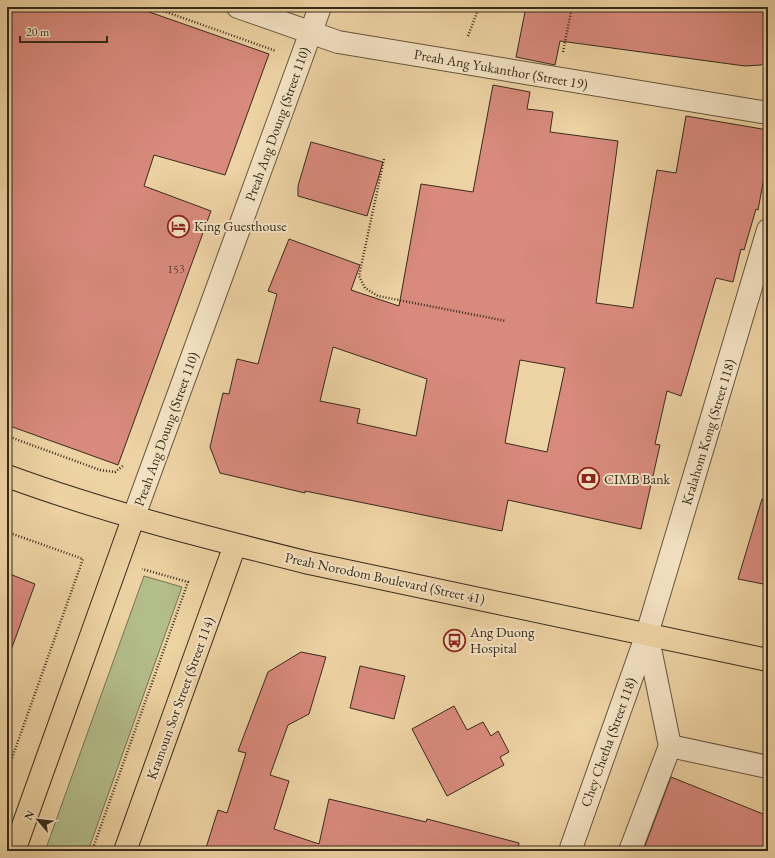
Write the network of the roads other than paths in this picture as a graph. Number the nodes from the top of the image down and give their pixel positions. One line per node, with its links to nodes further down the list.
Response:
1 (238, 7): 3 (street, Preah Ang Yukanthor (Street 19))
2 (320, 7): 3 (street, Preah Ang Doung (Street 110))
3 (311, 33): 4 (street, Preah Ang Yukanthor (Street 19)); 7 (street, Preah Ang Doung (Street 110))
4 (768, 113)
5 (768, 230): 9 (street, Kralahom Kong (Street 118))
6 (7, 476): 7 (main road, Preah Norodom Boulevard (Street 41))
7 (134, 516): 8 (main road, Preah Norodom Boulevard (Street 41)); 13 (main road, Preah Ang Doung (Street 110))
8 (235, 545): 9 (main road, Preah Norodom Boulevard (Street 41)); 14 (main road, Kramoun Sor Street (Street 114))
9 (647, 634): 10 (main road, Preah Norodom Boulevard (Street 41)); 11 (street); 15 (street, Chey Chetha (Street 118))
10 (768, 660)
11 (670, 746): 12 (street); 16 (street)
12 (768, 767)
13 (14, 851)
14 (125, 851)
15 (570, 851)
16 (630, 851)

